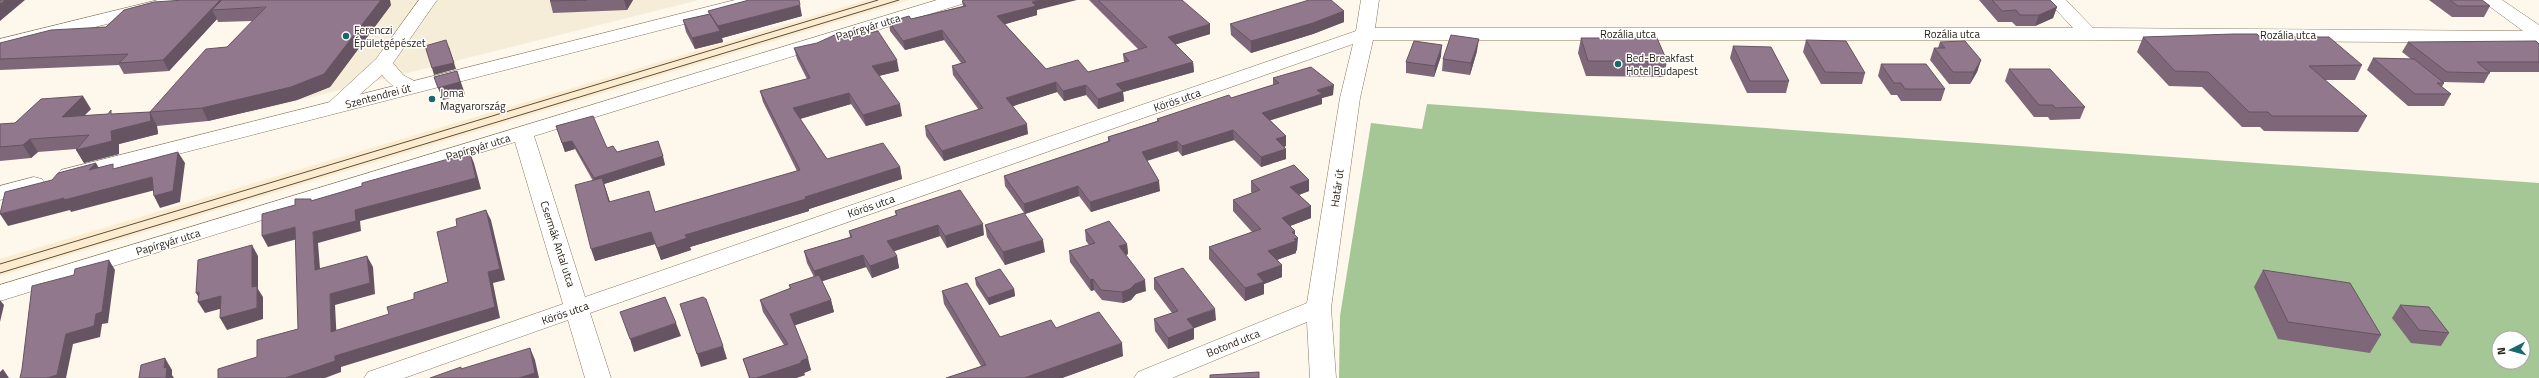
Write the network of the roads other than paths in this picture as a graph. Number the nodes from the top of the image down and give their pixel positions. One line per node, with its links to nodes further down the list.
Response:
1 (180, 0): 11 (street)
2 (428, 0): 12 (street)
3 (756, 0): 13 (street, Szentendrei út)
4 (956, 0): 15 (street, Papírgyár utca)
5 (1370, 0): 8 (street, Határ út)
6 (2056, 0): 9 (street)
7 (2490, 0): 10 (street)
8 (1365, 34): 9 (street, Rozália utca); 18 (street, Határ út); 19 (street, Körös utca)
9 (2088, 34): 10 (street, Rozália utca)
10 (2539, 35)
11 (0, 44)
12 (383, 63): 13 (street); 14 (street)
13 (411, 87): 14 (street, Szentendrei út)
14 (334, 107): 16 (street, Szentendrei út)
15 (523, 134): 17 (street, Papírgyár utca); 19 (street, Csermák Antal utca)
16 (0, 193)
17 (0, 293)
18 (1319, 308): 22 (street, Botond utca); 23 (street, Határ út)
19 (578, 309): 20 (street, Körös utca); 21 (street, Csermák Antal utca)
20 (377, 378)
21 (598, 378)
22 (1147, 378)
23 (1323, 378)

